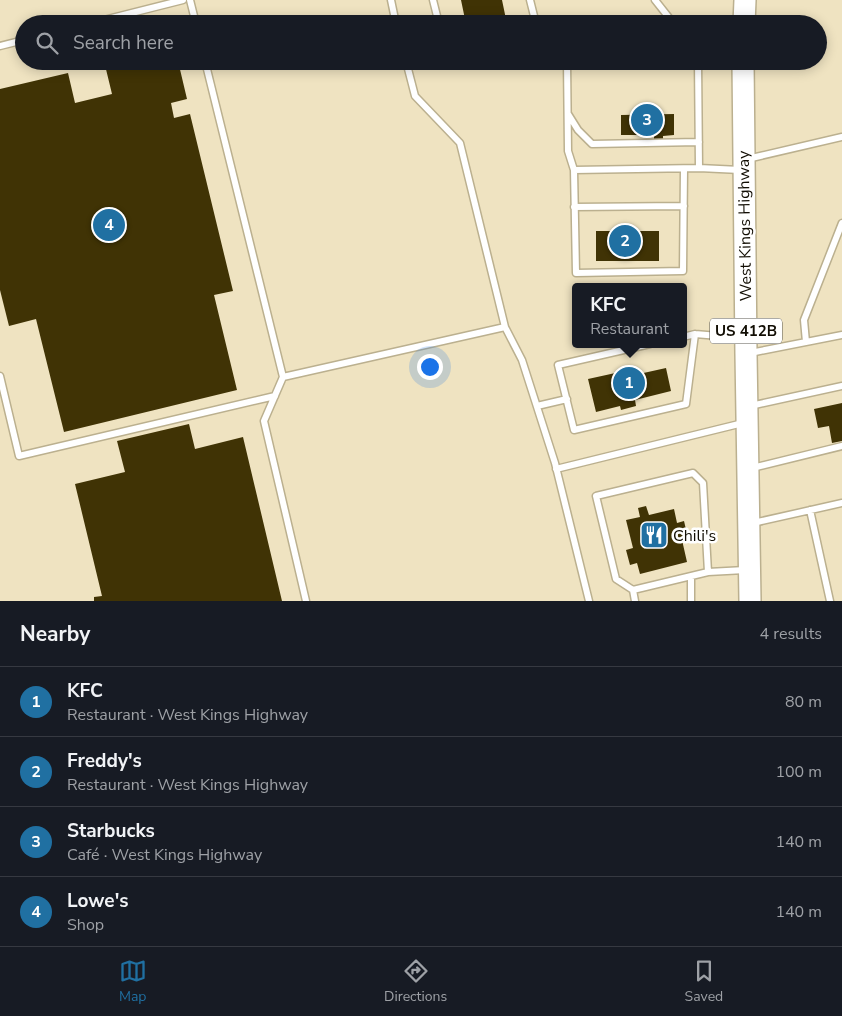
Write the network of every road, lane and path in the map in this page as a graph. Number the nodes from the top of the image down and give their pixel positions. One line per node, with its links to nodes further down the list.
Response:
1 (183, 0): 8 (lane)
2 (190, 0): 9 (lane)
3 (391, 0): 10 (lane)
4 (434, 0): 11 (lane)
5 (530, 0): 12 (lane)
6 (655, 0): 13 (lane)
7 (745, 0): 14 (main road)
8 (124, 15)
9 (194, 15)
10 (394, 15)
11 (437, 15)
12 (534, 15)
13 (667, 15)
14 (744, 15)
15 (15, 42): 16 (lane)
16 (0, 46)
17 (207, 70): 40 (lane)
18 (408, 70): 32 (lane)
19 (567, 70): 22 (lane)
20 (698, 70): 24 (lane)
21 (743, 70): 25 (main road, West Kings Highway / US 412B)
22 (567, 113): 24 (lane); 28 (lane)
23 (842, 137): 25 (lane)
24 (699, 142): 26 (lane)
25 (744, 165): 26 (lane); 37 (main road, West Kings Highway / US 412B)
26 (699, 168): 27 (lane)
27 (684, 169): 28 (lane); 29 (lane)
28 (574, 170): 30 (lane)
29 (684, 206): 30 (lane); 30 (lane)
30 (574, 207)
31 (842, 223): 36 (lane)
32 (504, 327): 40 (lane); 44 (lane)
33 (695, 334): 35 (lane); 37 (lane); 43 (lane)
34 (842, 335): 36 (lane)
35 (687, 336)
36 (806, 342): 37 (lane)
37 (746, 346): 45 (main road, West Kings Highway / US 412B)
38 (632, 348): 43 (lane)
39 (0, 376): 42 (lane)
40 (283, 376): 42 (lane)
41 (842, 386): 45 (lane)
42 (275, 396): 56 (lane)
43 (567, 399): 44 (lane)
44 (537, 406): 48 (lane)
45 (747, 415): 47 (main road, West Kings Highway / US 412B); 48 (lane)
46 (842, 446): 47 (lane)
47 (748, 468): 51 (main road, West Kings Highway / US 412B)
48 (556, 469): 57 (lane)
49 (842, 503): 50 (lane)
50 (810, 510): 51 (lane); 61 (lane)
51 (749, 524): 52 (main road, West Kings Highway / US 412B)
52 (750, 570): 53 (lane); 60 (main road, West Kings Highway / US 412B)
53 (708, 572): 54 (lane); 55 (lane)
54 (691, 576): 55 (lane); 59 (lane)
55 (633, 590): 58 (lane)
56 (306, 601)
57 (590, 601)
58 (635, 601)
59 (691, 601)
60 (750, 601)
61 (830, 601)

